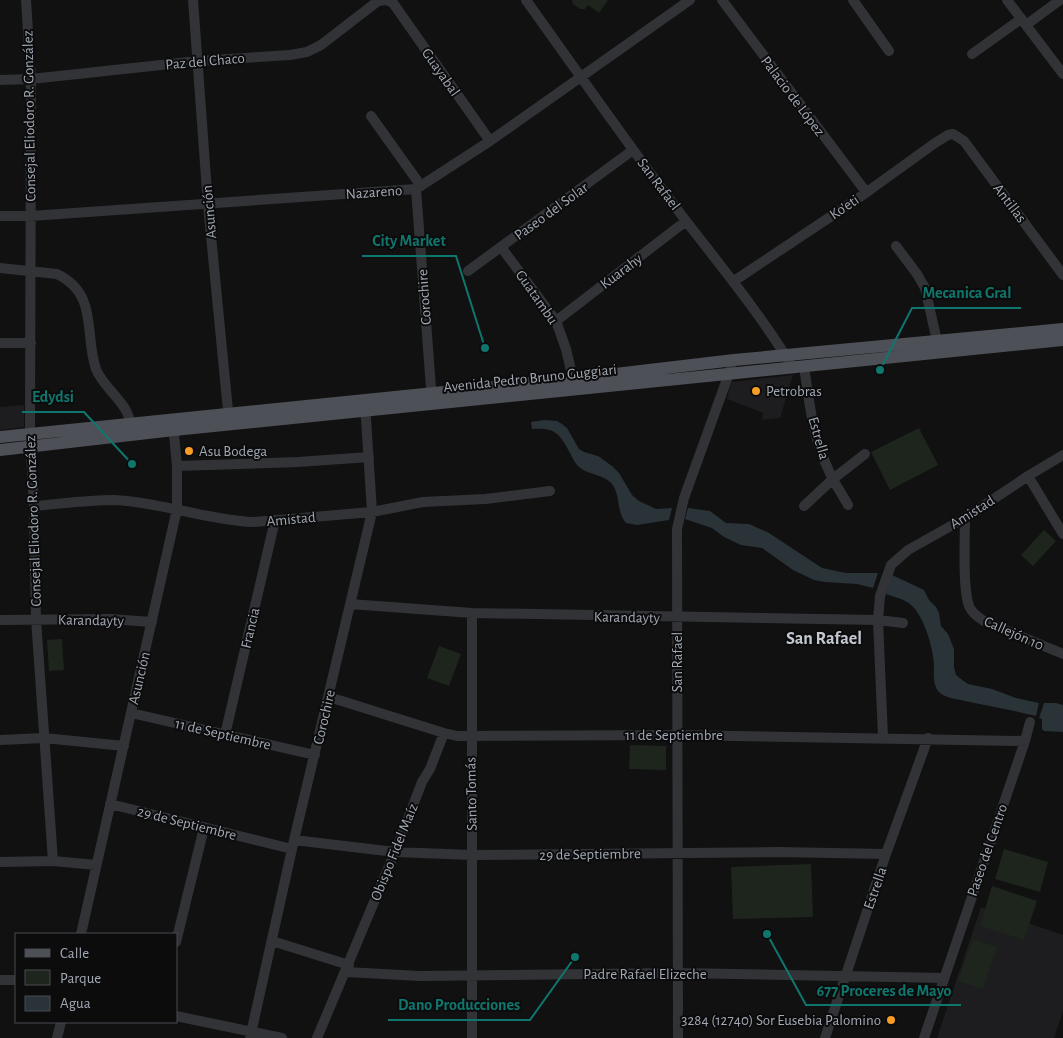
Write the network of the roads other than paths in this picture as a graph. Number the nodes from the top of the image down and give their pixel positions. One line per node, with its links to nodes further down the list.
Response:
1 (26, 0): 16 (street, Consejal Eliodoro R. González)
2 (193, 0): 13 (street, Asunción)
3 (526, 0): 15 (street, San Rafael)
4 (690, 0): 15 (street, Nazareno)
5 (722, 0): 23 (street, Palacio de López)
6 (853, 0): 11 (street)
7 (1007, 0): 10 (street)
8 (1060, 0): 10 (street)
9 (393, 3): 13 (street, Paz del Chaco); 20 (street, Guayabal)
10 (1024, 22): 12 (street); 14 (street)
11 (889, 51)
12 (972, 54)
13 (198, 61): 16 (street, Paz del Chaco); 24 (street, Asunción)
14 (1063, 74)
15 (581, 77): 20 (street, Nazareno); 21 (street, San Rafael)
16 (32, 79): 17 (street, Paz del Chaco); 26 (street, Consejal Eliodoro R. González)
17 (0, 80)
18 (372, 116): 22 (street)
19 (953, 134): 23 (street, Ko'eti); 33 (street, Antillas)
20 (490, 142): 22 (street, Nazareno)
21 (633, 150): 27 (street, San Rafael); 29 (street, Paseo del Solar)
22 (418, 188): 24 (street, Nazareno); 46 (street, Corochire)
23 (866, 192): 34 (street, Ko'eti)
24 (208, 205): 26 (street, Nazareno); 48 (street, Asunción)
25 (0, 216): 26 (street, Nazareno)
26 (32, 216): 31 (street, Consejal Eliodoro R. González)
27 (686, 221): 34 (street, San Rafael); 35 (street, Kuarahy)
28 (896, 246): 38 (street)
29 (502, 247): 32 (street, Paseo del Solar); 35 (street, Guatambu)
30 (0, 268): 31 (street)
31 (31, 271): 40 (street, Consejal Eliodoro R. González); 49 (street)
32 (468, 271)
33 (1063, 275)
34 (734, 281): 41 (street, San Rafael)
35 (556, 321): 45 (street, Guatambu)
36 (1063, 329): 38 (main road, Avenida Pedro Bruno Guggiari)
37 (1063, 340): 43 (main road, Avenida Pedro Bruno Guggiari)
38 (937, 341): 41 (main road, Avenida Pedro Bruno Guggiari)
39 (0, 343): 40 (street)
40 (31, 343): 51 (street, Consejal Eliodoro R. González)
41 (786, 355): 42 (main road, Avenida Pedro Bruno Guggiari); 43 (street, San Rafael)
42 (734, 360): 44 (street, San Rafael); 45 (main road, Avenida Pedro Bruno Guggiari)
43 (799, 367): 44 (main road, Avenida Pedro Bruno Guggiari); 60 (street, Estrella)
44 (729, 374): 46 (main road, Avenida Pedro Bruno Guggiari); 72 (street, San Rafael)
45 (573, 379): 46 (main road, Avenida Pedro Bruno Guggiari)
46 (432, 399): 47 (main road, Avenida Pedro Bruno Guggiari)
47 (366, 405): 48 (main road, Avenida Pedro Bruno Guggiari); 57 (street, Corochire)
48 (229, 419): 50 (main road, Avenida Pedro Bruno Guggiari)
49 (131, 424): 50 (main road, Avenida Pedro Bruno Guggiari); 51 (main road, Avenida Pedro Bruno Guggiari)
50 (173, 425): 53 (main road, Avenida Pedro Bruno Guggiari); 58 (street, Asunción)
51 (30, 434): 52 (main road, Avenida Pedro Bruno Guggiari); 53 (street, Consejal Eliodoro R. González)
52 (0, 437)
53 (31, 447): 54 (main road, Avenida Pedro Bruno Guggiari); 63 (street, Consejal Eliodoro R. González)
54 (0, 450)
55 (865, 454): 60 (street)
56 (1063, 455): 59 (street, Amistad)
57 (369, 457): 58 (street); 66 (street, Corochire)
58 (177, 466): 65 (street, Asunción)
59 (1028, 476): 67 (street, Amistad); 69 (street)
60 (833, 479): 62 (street, Estrella); 64 (street)
61 (550, 491): 66 (street, Amistad)
62 (848, 504)
63 (34, 506): 65 (street, Amistad); 73 (street, Consejal Eliodoro R. González)
64 (804, 506)
65 (177, 509): 68 (street, Amistad); 76 (street, Asunción)
66 (372, 512): 68 (street, Amistad); 70 (street, Corochire)
67 (964, 518): 75 (street, Amistad); 78 (street, Callejón 10)
68 (275, 520): 84 (street, Francia)
69 (1063, 534)
70 (350, 604): 71 (street, Karandayty); 79 (street, Corochire)
71 (472, 613): 72 (street, Karandayty); 85 (street, Santo Tomás)
72 (677, 617): 75 (street, Karandayty); 83 (street, San Rafael)
73 (36, 619): 74 (street, Karandayty); 76 (street, Karandayty); 87 (street, Consejal Eliodoro R. González)
74 (0, 620)
75 (878, 620): 77 (street, Karandayty); 86 (street)
76 (152, 622): 80 (street, Asunción)
77 (903, 623)
78 (1063, 654)
79 (329, 697): 82 (street, 11 de Septiembre); 92 (street, Corochire)
80 (131, 713): 84 (street, 11 de Septiembre); 91 (street, Asunción)
81 (1030, 722): 90 (street, Paseo del Centro)
82 (444, 733): 85 (street, 11 de Septiembre); 96 (street, Obispo Fidel Maíz)
83 (677, 734): 85 (street, 11 de Septiembre); 86 (street, 11 de Septiembre); 97 (street, San Rafael)
84 (225, 736): 92 (street, 11 de Septiembre)
85 (471, 736): 99 (street, Santo Tomás)
86 (883, 737): 88 (street, 11 de Septiembre)
87 (44, 738): 89 (street); 91 (street); 100 (street, Consejal Eliodoro R. González)
88 (928, 738): 90 (street, 11 de Septiembre); 98 (street, Estrella)
89 (0, 740)
90 (1025, 741): 110 (street, Paseo del Centro)
91 (124, 746): 93 (street, Asunción)
92 (315, 755): 95 (street, Corochire)
93 (110, 804): 94 (street, 29 de Septiembre); 102 (street, Asunción)
94 (204, 828): 95 (street, 29 de Septiembre); 104 (street)
95 (293, 844): 96 (street, 29 de Septiembre); 105 (street, Corochire)
96 (395, 852): 99 (street, 29 de Septiembre); 106 (street, Obispo Fidel Maíz)
97 (677, 852): 98 (street, 29 de Septiembre); 99 (street, 29 de Septiembre); 107 (street, San Rafael)
98 (886, 854): 109 (street, Estrella)
99 (472, 855): 108 (street, Santo Tomás)
100 (53, 861): 101 (street); 102 (street)
101 (0, 862)
102 (96, 865): 103 (street, Asunción)
103 (81, 933)
104 (178, 934)
105 (272, 941): 106 (street, Padre Rafael Elizeche); 115 (street, Corochire)
106 (347, 968): 108 (street, Padre Rafael Elizeche); 118 (street, Obispo Fidel Maíz)
107 (678, 973): 108 (street, Padre Rafael Elizeche); 109 (street, Padre Rafael Elizeche); 120 (street, San Rafael)
108 (472, 976): 119 (street, Santo Tomás)
109 (845, 976): 110 (street, Padre Rafael Elizeche); 121 (street, Estrella)
110 (944, 978): 122 (street, Paseo del Centro)
111 (0, 980): 112 (street)
112 (15, 980)
113 (178, 1016): 115 (street)
114 (61, 1023): 116 (street)
115 (250, 1034): 117 (street)
116 (57, 1038)
117 (282, 1038)
118 (317, 1038)
119 (472, 1038)
120 (678, 1038)
121 (825, 1038)
122 (924, 1038)

